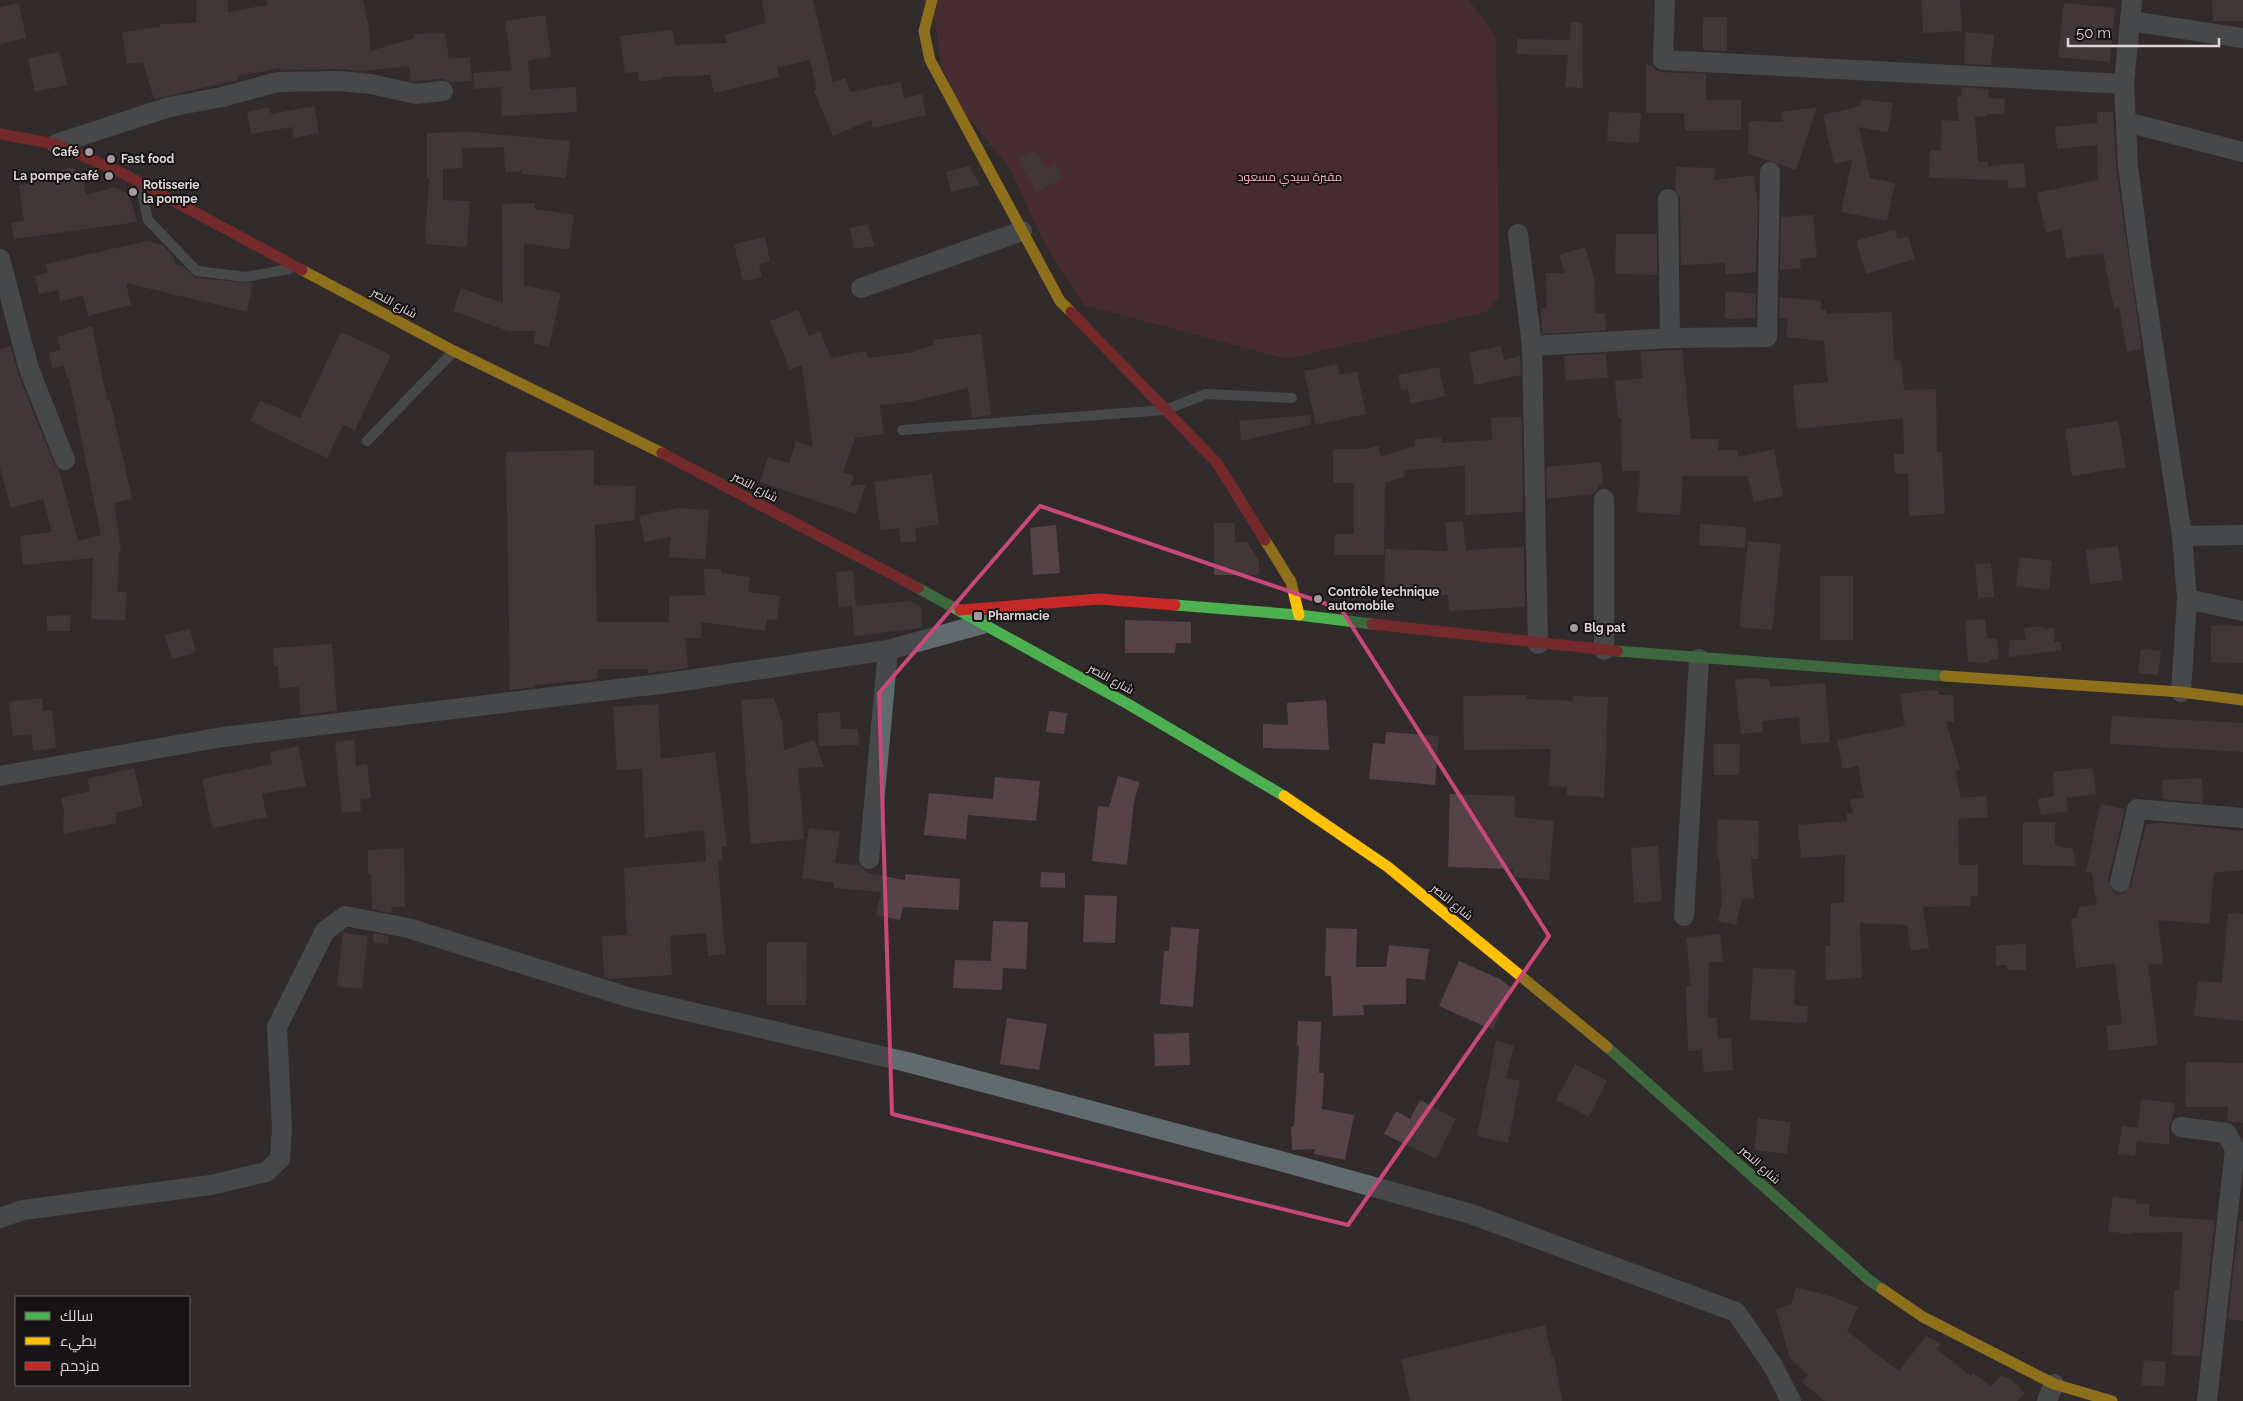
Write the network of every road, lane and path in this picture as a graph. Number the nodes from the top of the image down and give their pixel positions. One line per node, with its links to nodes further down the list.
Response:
1 (932, 0): 15 (main road)
2 (1664, 0): 6 (street)
3 (2132, 0): 4 (street)
4 (2130, 22): 5 (street); 6 (street)
5 (2243, 38)
6 (2124, 84): 8 (street)
7 (443, 91): 10 (street)
8 (2126, 122): 11 (street); 31 (street)
9 (0, 134): 10 (main road, شارع النصر)
10 (56, 144): 13 (main road, شارع النصر)
11 (2243, 152)
12 (1770, 172): 21 (street)
13 (140, 183): 18 (main road, شارع النصر); 18 (lane)
14 (1668, 199): 21 (street)
15 (1022, 231): 19 (street); 25 (main road)
16 (1518, 234): 22 (street)
17 (0, 259): 20 (street)
18 (299, 267): 23 (main road, شارع النصر)
19 (861, 288)
20 (8, 322): 28 (street)
21 (1670, 338): 22 (street)
22 (1532, 346): 37 (street)
23 (454, 351): 27 (lane); 33 (main road, شارع النصر)
24 (1292, 398): 25 (lane)
25 (1165, 410): 26 (lane); 35 (main road)
26 (902, 430)
27 (367, 442)
28 (65, 460)
29 (1604, 499): 39 (street)
30 (2243, 535): 31 (street)
31 (2182, 536): 32 (street)
32 (2187, 599): 34 (street); 41 (street)
33 (960, 610): 35 (main road); 36 (main road, شارع النصر)
34 (2243, 611)
35 (1299, 615): 37 (main road)
36 (982, 624): 38 (street); 50 (main road, شارع النصر)
37 (1538, 644): 39 (main road)
38 (888, 650): 43 (street); 45 (street)
39 (1604, 650): 40 (main road)
40 (1699, 659): 41 (main road); 47 (street)
41 (2181, 692): 42 (main road)
42 (2243, 700)
43 (0, 776)
44 (2243, 818): 46 (street)
45 (869, 859)
46 (2120, 882)
47 (1684, 916)
48 (2181, 1127): 53 (street)
49 (0, 1218): 51 (street)
50 (2051, 1392): 52 (main road, شارع النصر)
51 (1792, 1401)
52 (2112, 1401)
53 (2208, 1401)

